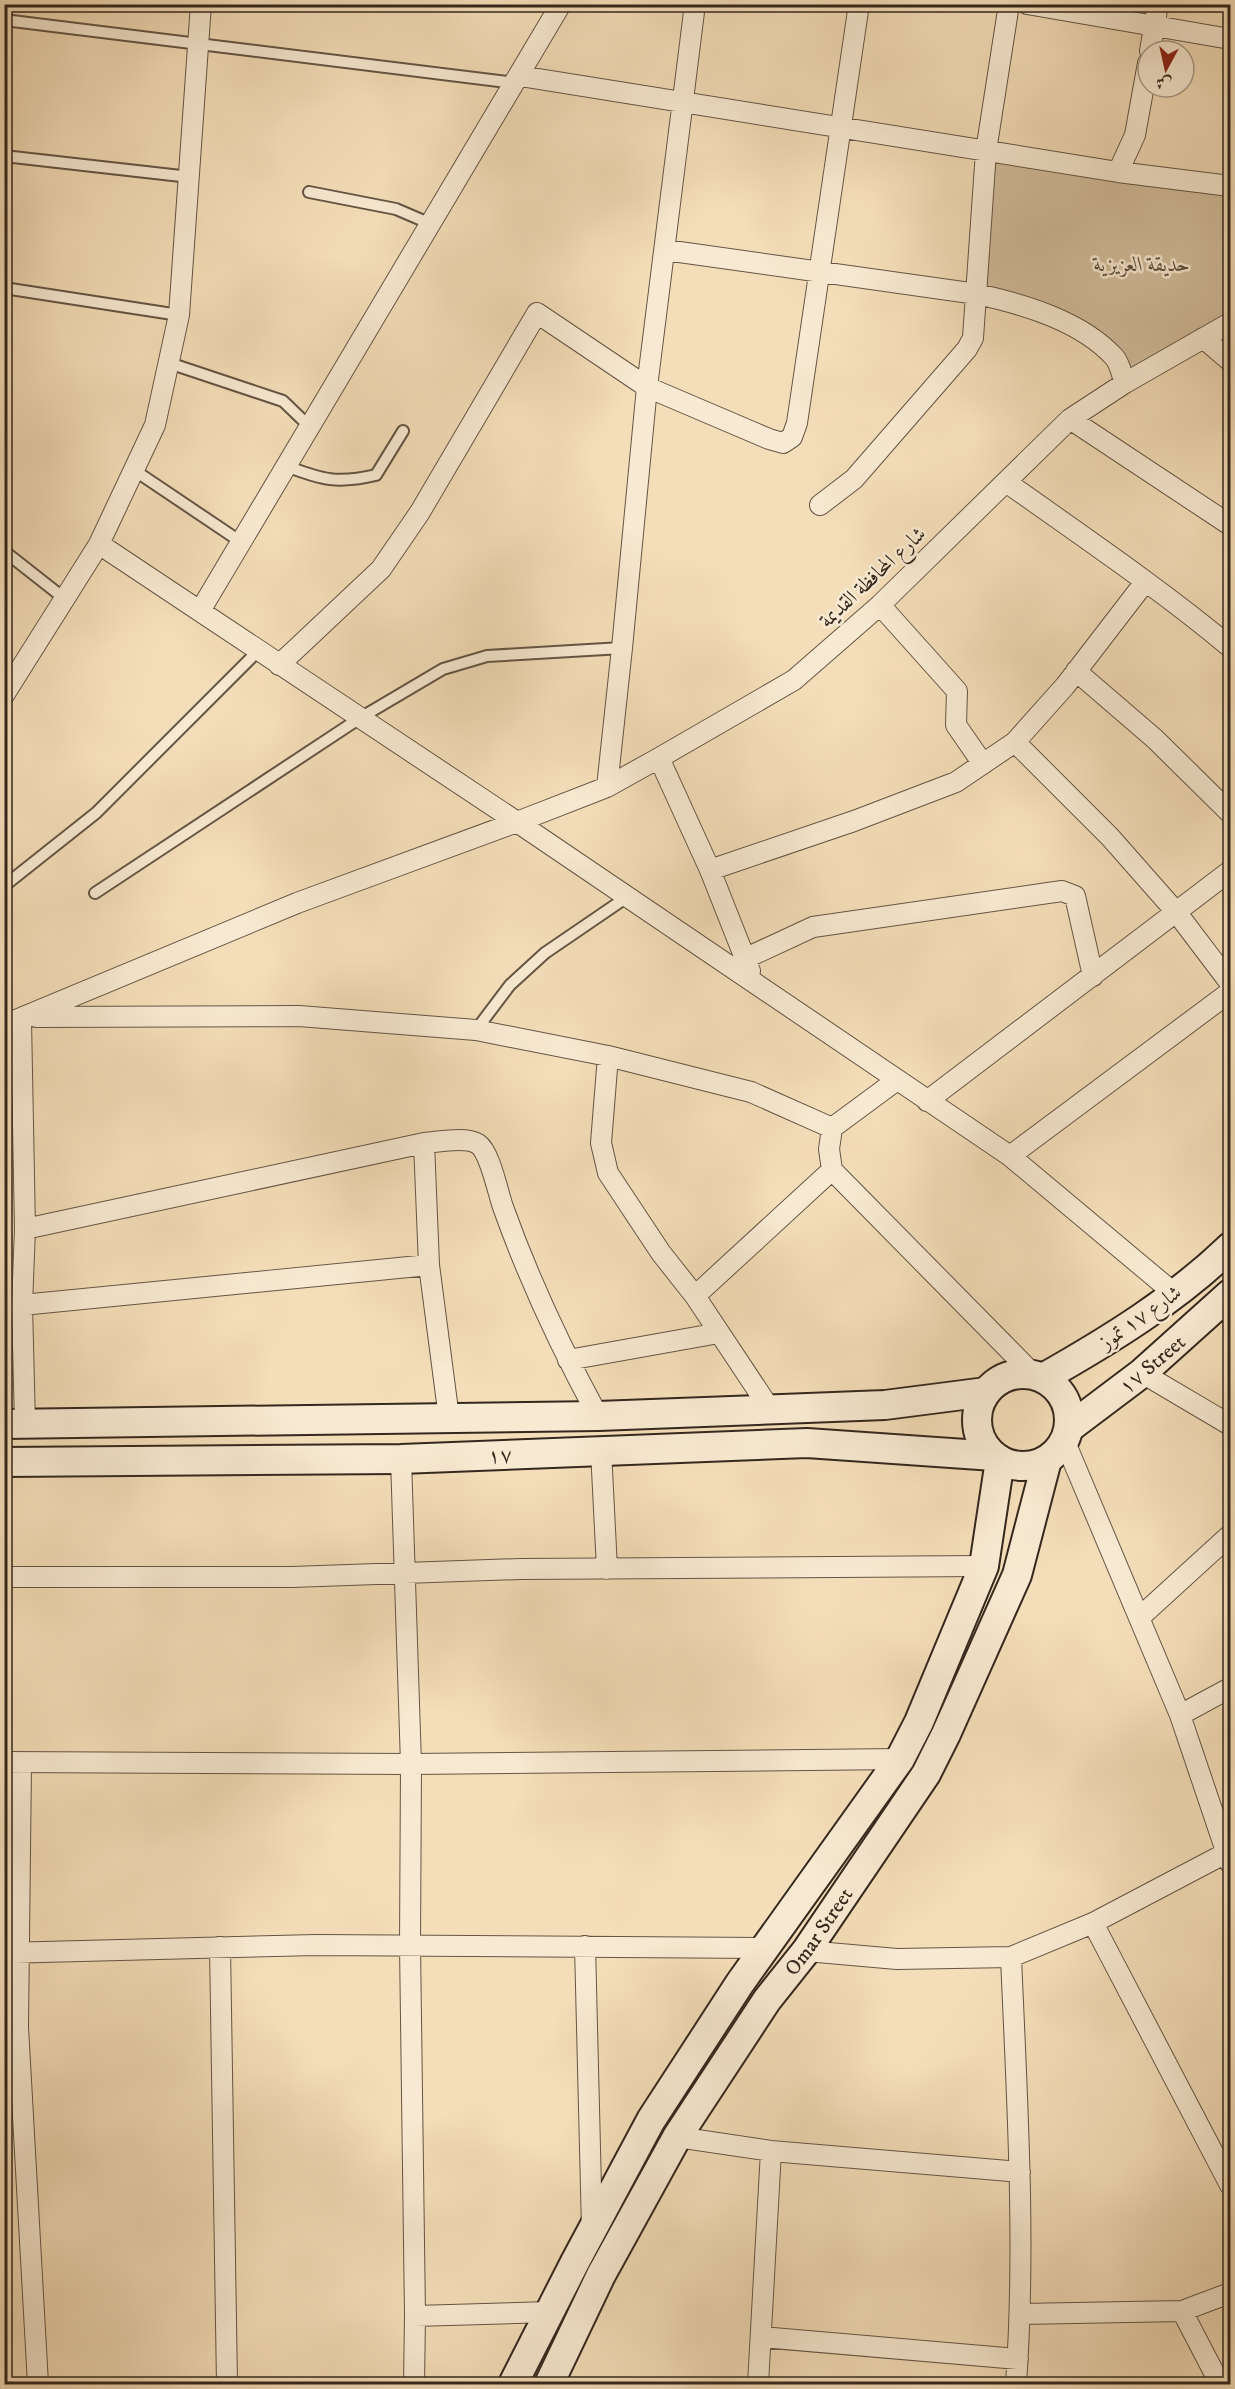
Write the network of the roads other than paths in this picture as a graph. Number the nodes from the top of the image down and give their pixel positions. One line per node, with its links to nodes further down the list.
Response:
1 (201, 4): 12 (street)
2 (561, 4): 13 (street)
3 (695, 4): 15 (street)
4 (859, 4): 16 (street)
5 (1008, 4): 17 (street)
6 (1027, 4): 9 (street)
7 (1158, 4): 9 (street)
8 (4, 20): 12 (lane)
9 (1155, 26): 10 (street); 11 (street)
10 (1152, 39)
11 (1230, 39)
12 (198, 45): 13 (lane); 20 (street)
13 (517, 79): 15 (street); 23 (street)
14 (1142, 99): 19 (street)
15 (683, 102): 16 (street); 24 (street)
16 (843, 127): 17 (street); 25 (street)
17 (986, 150): 19 (street); 27 (street)
18 (4, 156): 20 (lane)
19 (1118, 172): 21 (street)
20 (190, 177): 28 (street)
21 (1230, 186)
22 (309, 192): 23 (lane)
23 (431, 224): 36 (street)
24 (665, 250): 25 (street); 34 (street)
25 (821, 271): 27 (street); 34 (street)
26 (4, 288): 28 (lane)
27 (977, 294): 33 (street); 41 (street)
28 (179, 315): 32 (street)
29 (1230, 322): 30 (street, شارع المحافظة القديمة)
30 (1203, 338): 31 (street); 33 (street, شارع المحافظة القديمة)
31 (1230, 361)
32 (169, 363): 36 (lane); 39 (street)
33 (1125, 383): 35 (street, شارع المحافظة القديمة)
34 (647, 387): 51 (street); 53 (street)
35 (1070, 419): 40 (street, شارع المحافظة القديمة); 42 (street)
36 (310, 427): 38 (street)
37 (403, 431): 38 (lane)
38 (286, 466): 43 (street)
39 (134, 470): 43 (lane); 44 (street)
40 (1006, 482): 46 (street); 48 (street, شارع المحافظة القديمة)
41 (820, 505)
42 (1230, 525)
43 (241, 542): 49 (street)
44 (99, 544): 47 (street); 49 (street)
45 (4, 551): 47 (lane)
46 (1145, 582): 50 (street); 54 (street)
47 (65, 599): 55 (street)
48 (880, 605): 58 (street, شارع المحافظة القديمة); 59 (street)
49 (200, 611): 52 (street)
50 (1230, 646)
51 (622, 648): 56 (lane); 60 (street)
52 (258, 651): 53 (street); 65 (lane)
53 (279, 665): 56 (street)
54 (1076, 671): 57 (street); 61 (street)
55 (4, 695)
56 (360, 718): 62 (street); 66 (lane)
57 (1015, 742): 59 (street); 68 (street)
58 (659, 758): 60 (street, شارع المحافظة القديمة); 63 (street)
59 (983, 764): 63 (street)
60 (607, 787): 62 (street, شارع المحافظة القديمة)
61 (1230, 813)
62 (517, 822): 67 (street); 74 (street, شارع المحافظة القديمة)
63 (710, 870): 69 (street)
64 (1230, 871): 68 (street)
65 (4, 886)
66 (95, 893)
67 (627, 897): 72 (street); 75 (lane)
68 (1177, 913): 70 (street); 71 (street)
69 (744, 958): 70 (street); 72 (street)
70 (1093, 976): 78 (street)
71 (1230, 983)
72 (755, 984): 77 (street)
73 (1230, 992): 81 (street)
74 (18, 1020): 75 (street); 83 (street)
75 (477, 1030): 76 (street)
76 (608, 1056): 79 (street); 88 (street)
77 (897, 1080): 78 (street); 79 (street)
78 (927, 1101): 81 (street)
79 (832, 1128): 82 (street)
80 (424, 1143): 83 (street); 85 (street); 91 (street)
81 (1010, 1156): 86 (street)
82 (832, 1170): 88 (street); 93 (street)
83 (25, 1229): 89 (street)
84 (1230, 1247): 86 (main road, شارع ١٧ تموز)
85 (429, 1265): 89 (street); 97 (street)
86 (1175, 1294): 93 (main road, شارع ١٧ تموز)
87 (1230, 1294): 92 (main road, ١٧ Street)
88 (695, 1296): 90 (street)
89 (22, 1305): 98 (street)
90 (719, 1333): 91 (street); 95 (street)
91 (568, 1360): 96 (street)
92 (1142, 1373): 99 (street); 100 (main road, ١٧ Street)
93 (1039, 1376): 94 (main road); 100 (main road)
94 (986, 1392): 95 (main road, ١٧); 102 (main road)
95 (770, 1409): 96 (main road, ١٧)
96 (598, 1416): 97 (main road, ١٧)
97 (449, 1419): 98 (main road, ١٧)
98 (15, 1424)
99 (1230, 1425)
100 (1060, 1443): 102 (main road); 110 (street); 122 (main road, Omar Street)
101 (601, 1450): 102 (main road, ١٧); 103 (main road, ١٧); 107 (street)
102 (997, 1458): 106 (main road, Omar Street)
103 (401, 1459): 104 (main road, ١٧); 108 (street)
104 (4, 1462)
105 (1230, 1535): 110 (street)
106 (984, 1566): 107 (street); 113 (main road, Omar Street)
107 (607, 1569): 108 (street)
108 (406, 1573): 109 (street); 115 (street)
109 (4, 1577)
110 (1139, 1618): 112 (street)
111 (1230, 1688): 112 (street)
112 (1180, 1715): 116 (street)
113 (900, 1759): 115 (street); 121 (main road, Omar Street)
114 (13, 1762): 115 (street); 123 (street)
115 (411, 1764): 118 (street)
116 (1228, 1858): 117 (street)
117 (1093, 1923): 124 (street); 128 (street)
118 (410, 1945): 119 (street); 120 (street); 134 (street)
119 (585, 1946): 121 (street); 129 (street)
120 (220, 1947): 123 (street); 138 (street)
121 (765, 1947): 129 (main road, Omar Street)
122 (806, 1951): 124 (street); 125 (main road, Omar Street)
123 (11, 1952): 137 (street)
124 (1011, 1957): 127 (street)
125 (677, 2138): 126 (street); 141 (main road, Omar Street)
126 (771, 2151): 127 (street); 135 (street)
127 (1020, 2172): 133 (street)
128 (1230, 2185)
129 (592, 2229): 132 (main road, Omar Street)
130 (1230, 2293): 131 (street)
131 (1182, 2311): 133 (street); 144 (street)
132 (549, 2312): 134 (street); 140 (main road, Omar Street)
133 (1021, 2314): 136 (street)
134 (415, 2316): 139 (street)
135 (761, 2337): 136 (street); 142 (street)
136 (1018, 2359): 143 (street)
137 (38, 2385)
138 (227, 2385)
139 (414, 2385)
140 (513, 2385)
141 (549, 2385)
142 (758, 2385)
143 (1016, 2385)
144 (1220, 2385)

